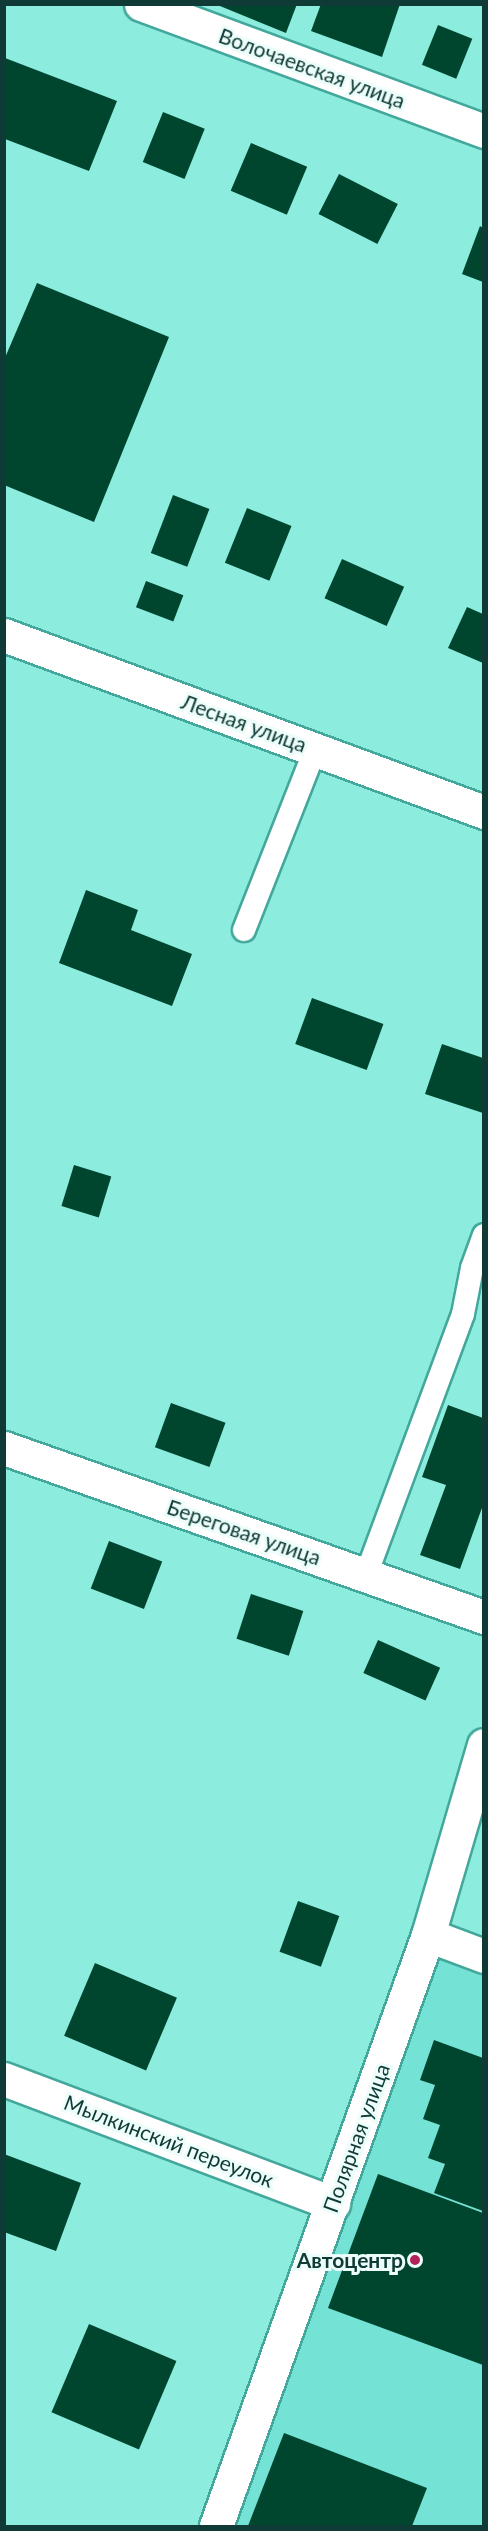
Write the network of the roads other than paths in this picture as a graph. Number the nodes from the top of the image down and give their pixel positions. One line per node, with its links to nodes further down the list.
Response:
1 (141, 4): 2 (street, Волочаевская улица)
2 (483, 132)
3 (4, 635): 4 (street, Лесная улица)
4 (315, 750): 5 (street, Лесная улица); 6 (lane)
5 (483, 812)
6 (244, 930)
7 (483, 1235): 9 (lane)
8 (4, 1448): 9 (street, Береговая улица)
9 (366, 1575): 10 (street, Береговая улица)
10 (483, 1617)
11 (483, 1745): 12 (street, Полярная улица)
12 (428, 1935): 13 (street); 15 (street, Полярная улица)
13 (483, 1956)
14 (4, 2079): 15 (street, Мылкинский переулок)
15 (333, 2203): 16 (street, Полярная улица)
16 (216, 2526)

